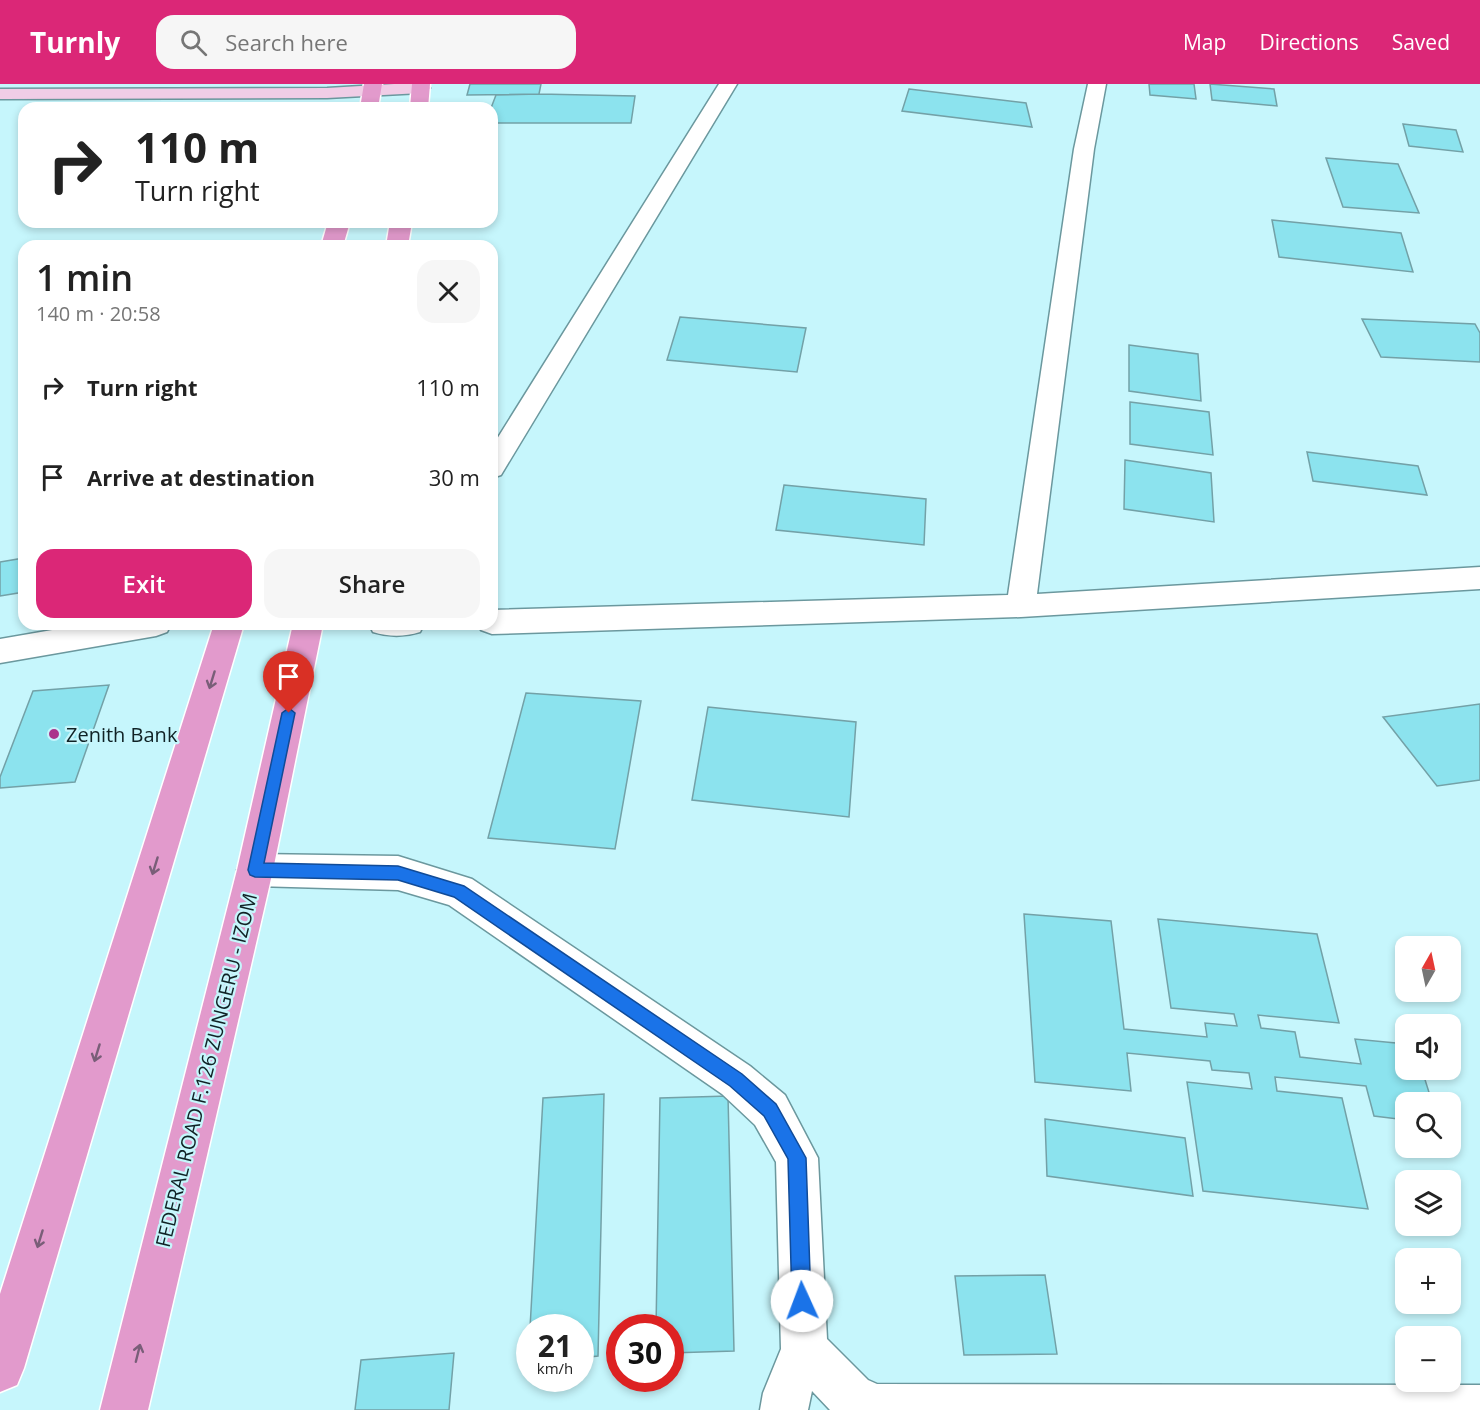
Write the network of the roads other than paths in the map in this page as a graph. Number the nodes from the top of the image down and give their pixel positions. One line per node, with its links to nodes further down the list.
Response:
1 (728, 84): 9 (street)
2 (1096, 84): 11 (street)
3 (0, 94): 5 (main road)
4 (420, 96): 5 (main road)
5 (371, 97): 6 (main road)
6 (339, 102)
7 (0, 111): 8 (main road)
8 (18, 111)
9 (498, 459)
10 (1480, 578): 11 (street)
11 (1021, 606): 12 (street)
12 (498, 622)
13 (121, 630): 16 (street)
14 (228, 630): 19 (main road, one-way to 19)
15 (307, 630): 17 (main road, FEDERAL ROAD F.126 ZUNGERU - IZOM)
16 (0, 651)
17 (255, 870): 18 (street); 21 (main road, FEDERAL ROAD F.126 ZUNGERU - IZOM, one-way to 17)
18 (804, 1349): 20 (street); 22 (street)
19 (0, 1368)
20 (1480, 1409)
21 (124, 1410)
22 (784, 1410)

